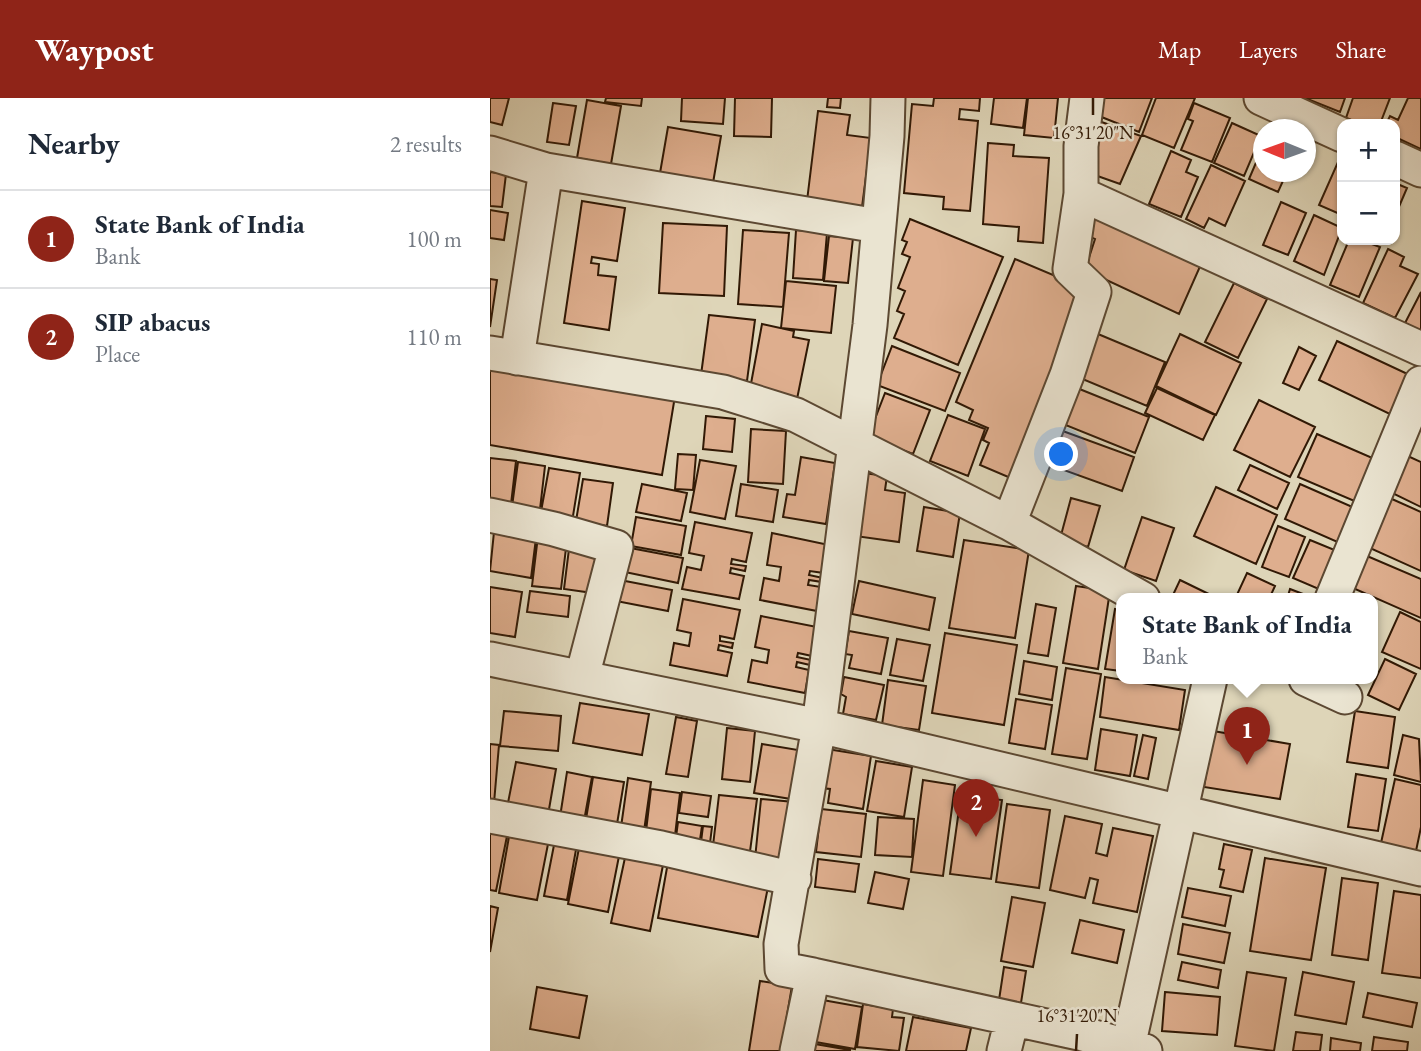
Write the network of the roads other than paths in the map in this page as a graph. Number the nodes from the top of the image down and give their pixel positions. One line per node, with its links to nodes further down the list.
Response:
1 (888, 98): 10 (street)
2 (1087, 98): 9 (street)
3 (1261, 98): 4 (street)
4 (1337, 133)
5 (490, 153): 7 (street)
6 (1400, 160): 8 (street)
7 (546, 170): 10 (street); 12 (street)
8 (1421, 170)
9 (1081, 194): 11 (street); 16 (street)
10 (878, 226): 14 (street)
11 (1421, 349)
12 (504, 356): 14 (street)
13 (1421, 383): 18 (street)
14 (854, 445): 16 (street); 24 (street)
15 (490, 515): 20 (street)
16 (1009, 523): 17 (street)
17 (1132, 593)
18 (1334, 593)
19 (490, 659): 20 (street)
20 (582, 677): 24 (street)
21 (1209, 684): 25 (street)
22 (1317, 684): 23 (street)
23 (1345, 696)
24 (819, 726): 25 (street); 28 (street)
25 (1178, 813): 27 (street); 31 (street)
26 (490, 816): 28 (street)
27 (1421, 869)
28 (794, 879): 29 (street)
29 (813, 975): 30 (street); 32 (street)
30 (1013, 1019): 31 (street); 33 (street)
31 (1136, 1050)
32 (797, 1051)
33 (1004, 1051)

